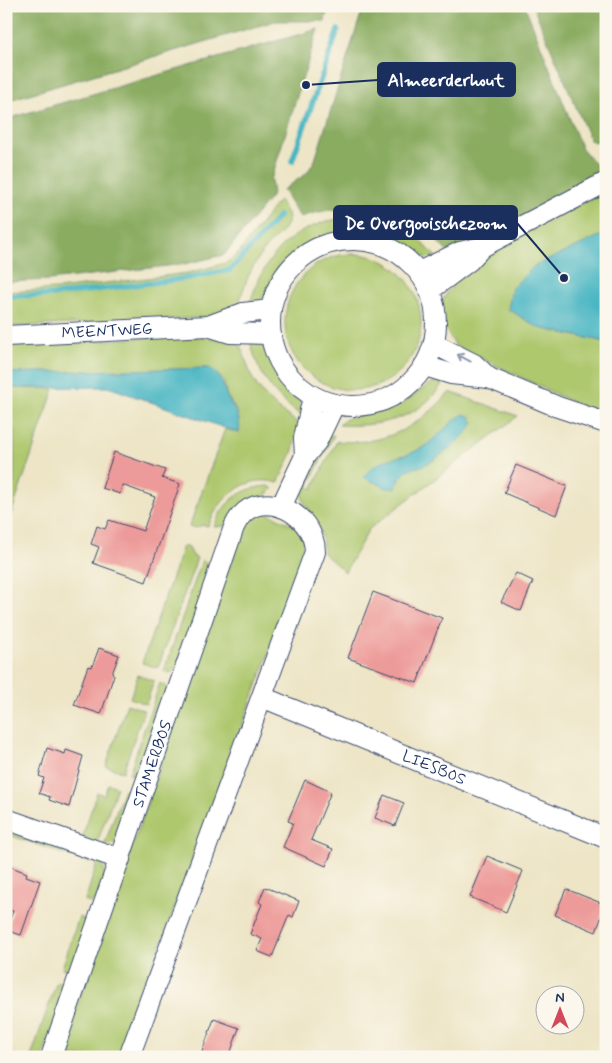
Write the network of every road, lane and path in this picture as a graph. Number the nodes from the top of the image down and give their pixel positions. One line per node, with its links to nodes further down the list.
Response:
1 (606, 182): 2 (street)
2 (482, 247): 3 (street); 4 (street)
3 (419, 272): 4 (street); 5 (street)
4 (430, 290): 9 (street)
5 (270, 310): 6 (street, MEENTWEG); 7 (street)
6 (208, 326): 7 (street, MEENTWEG); 8 (street, MEENTWEG)
7 (270, 334): 12 (street)
8 (6, 336)
9 (434, 344): 10 (street); 11 (street, one-way to 9)
10 (425, 366): 11 (street); 13 (street)
11 (489, 378): 14 (street)
12 (313, 397): 13 (street); 15 (street)
13 (334, 405): 15 (street)
14 (606, 423)
15 (305, 456): 16 (street)
16 (281, 507): 17 (street, STAMERBOS); 20 (street, STAMERBOS)
17 (262, 696): 19 (street, LIESBOS); 22 (street, STAMERBOS)
18 (6, 820): 20 (street)
19 (606, 838)
20 (120, 858): 21 (street, STAMERBOS)
21 (51, 1057)
22 (129, 1057)

